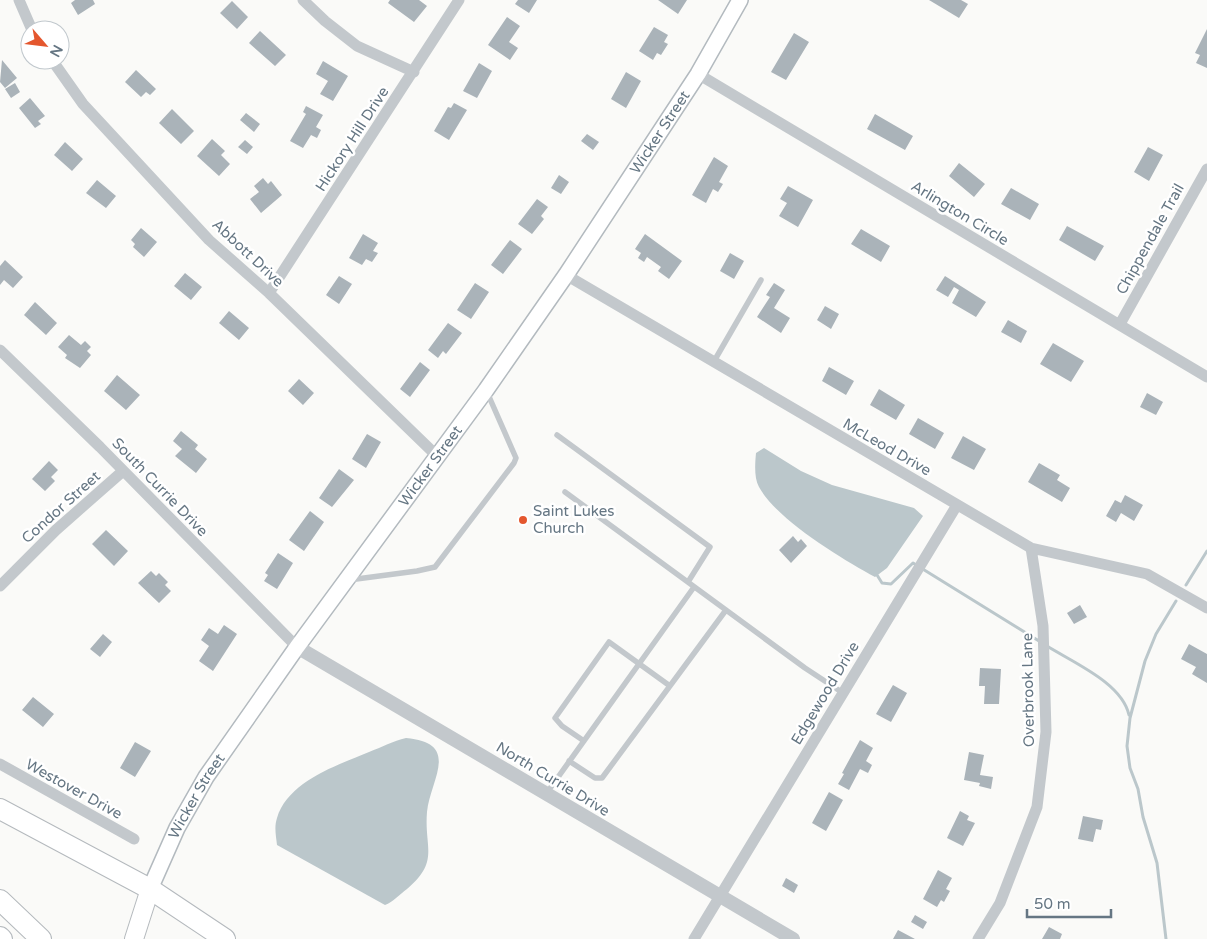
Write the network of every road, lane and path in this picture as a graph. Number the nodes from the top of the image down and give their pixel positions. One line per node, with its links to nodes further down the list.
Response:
1 (19, 0): 5 (street)
2 (304, 0): 7 (street)
3 (459, 0): 7 (street, Hickory Hill Drive)
4 (740, 0): 8 (main road, Wicker Street)
5 (28, 20)
6 (59, 70): 12 (street, Abbott Drive)
7 (414, 72): 12 (street, Hickory Hill Drive)
8 (698, 74): 10 (main road, Wicker Street); 13 (street, Arlington Circle)
9 (1207, 169): 13 (street, Chippendale Trail)
10 (566, 275): 15 (street, McLeod Drive); 17 (main road, Wicker Street)
11 (761, 280): 15 (lane)
12 (269, 293): 19 (street, Abbott Drive)
13 (1120, 324): 16 (street, Arlington Circle)
14 (0, 350): 20 (street, South Currie Drive)
15 (713, 363): 22 (street, McLeod Drive)
16 (1207, 377)
17 (486, 390): 19 (main road, Wicker Street); 24 (lane)
18 (557, 435): 25 (lane)
19 (437, 456): 24 (main road, Wicker Street)
20 (122, 472): 26 (street, Condor Street); 30 (street, South Currie Drive)
21 (565, 492): 25 (lane)
22 (957, 505): 23 (street, McLeod Drive); 33 (street, Edgewood Drive)
23 (1031, 548): 28 (street, McLeod Drive); 48 (street, Overbrook Lane)
24 (346, 580): 30 (main road, Wicker Street)
25 (688, 582): 27 (lane)
26 (0, 586)
27 (694, 587): 29 (lane); 31 (lane)
28 (1207, 608)
29 (726, 610): 32 (lane); 33 (lane)
30 (297, 647): 37 (street, North Currie Drive); 40 (main road, Wicker Street)
31 (639, 663): 32 (lane); 34 (lane); 34 (lane)
32 (670, 686): 35 (lane)
33 (843, 693): 41 (street, Edgewood Drive)
34 (584, 741): 35 (lane)
35 (569, 761): 37 (lane)
36 (0, 764): 39 (street, Westover Drive)
37 (546, 794): 41 (street, North Currie Drive)
38 (0, 809): 40 (highway)
39 (134, 839)
40 (150, 889): 44 (main road, Wicker Street); 45 (highway)
41 (719, 896): 46 (street, Edgewood Drive); 47 (street, North Currie Drive)
42 (0, 900): 43 (highway)
43 (41, 939)
44 (134, 939)
45 (225, 939)
46 (694, 939)
47 (793, 939)
48 (978, 939)

